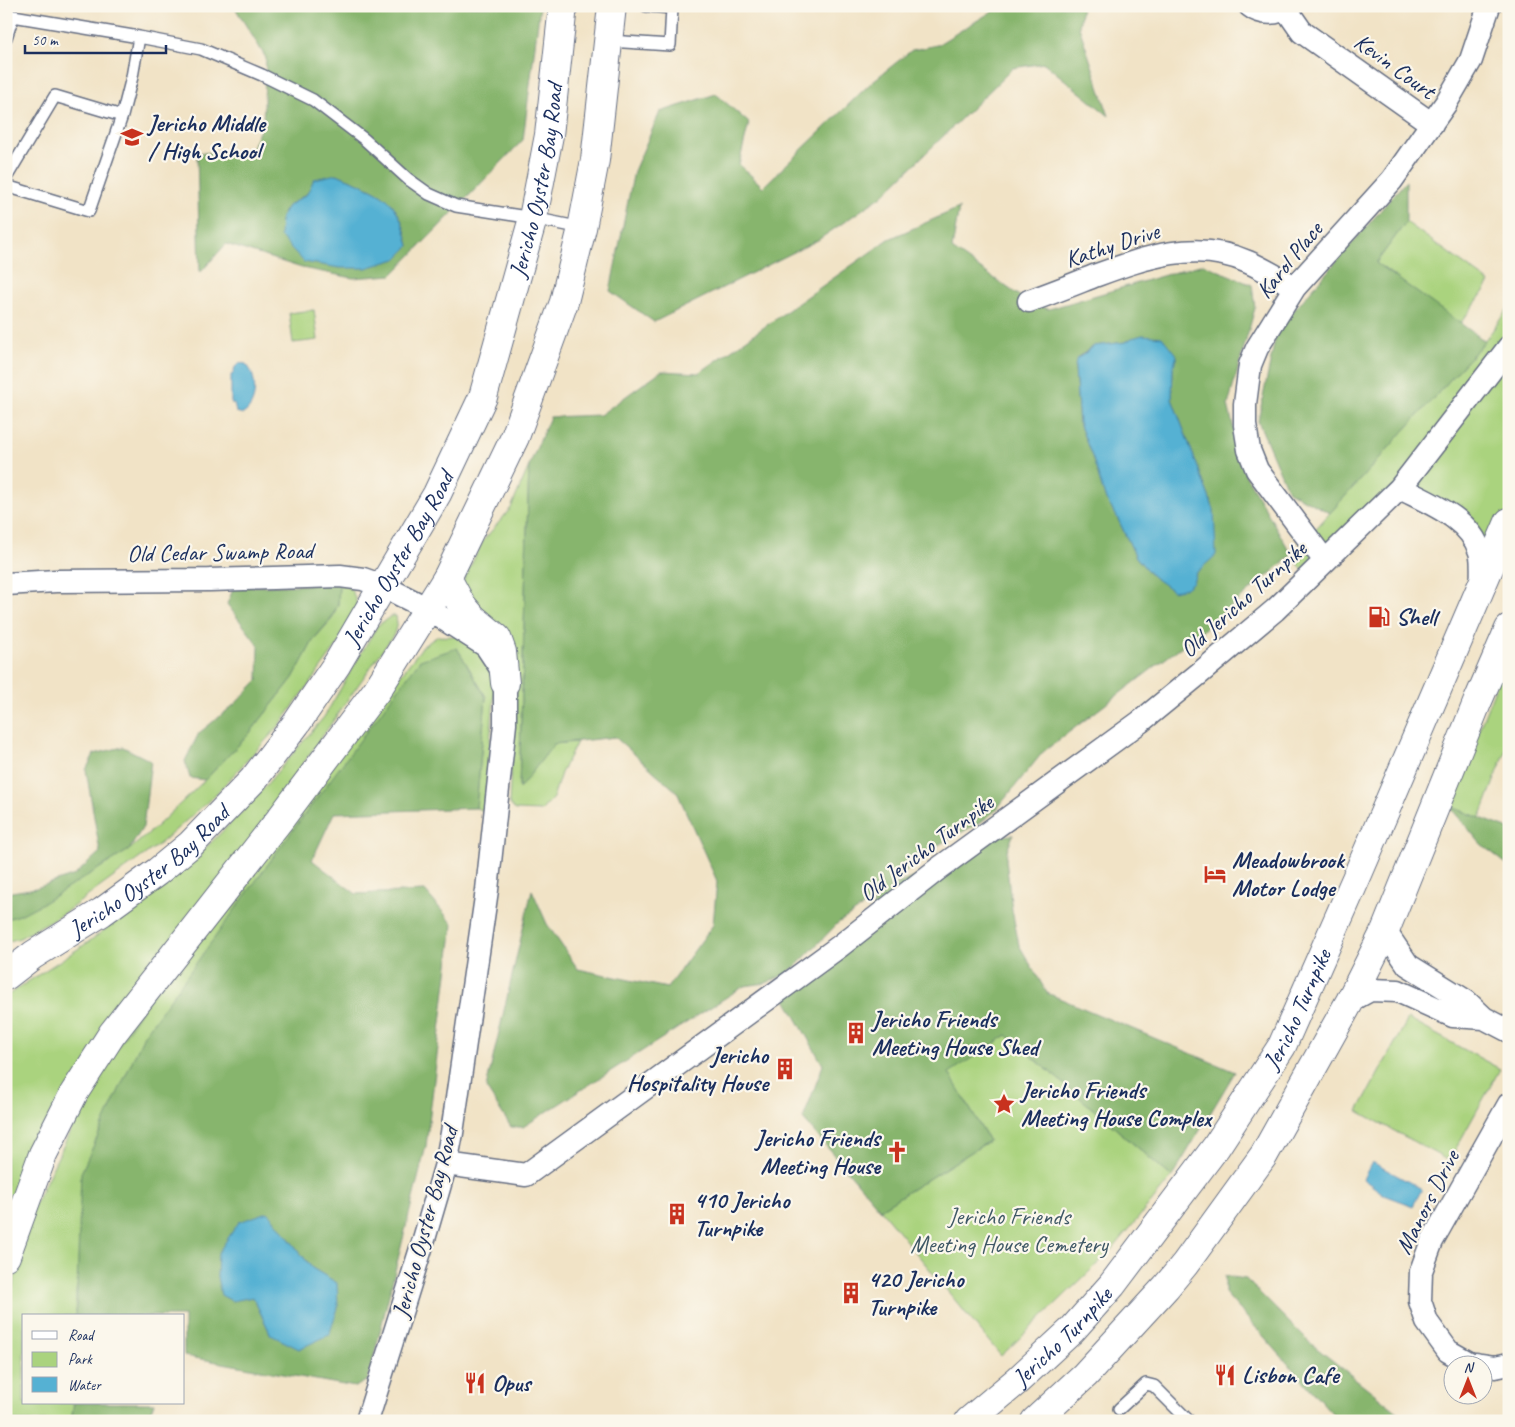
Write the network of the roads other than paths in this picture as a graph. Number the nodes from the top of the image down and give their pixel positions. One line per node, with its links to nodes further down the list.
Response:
1 (563, 6): 15 (main road, Jericho Oyster Bay Road)
2 (612, 6): 10 (main road, Jericho Oyster Bay Road)
3 (646, 6): 10 (lane)
4 (1250, 6): 6 (street, Kevin Court)
5 (1488, 6): 12 (street, Karol Place)
6 (1287, 8): 12 (street, Kevin Court)
7 (10, 15): 8 (lane); 9 (lane)
8 (139, 36): 11 (lane); 15 (lane)
9 (6, 38)
10 (609, 41): 16 (main road, Jericho Oyster Bay Road)
11 (122, 116): 13 (lane); 14 (lane)
12 (1432, 124): 17 (street, Karol Place)
13 (6, 178)
14 (6, 186)
15 (532, 218): 16 (lane); 25 (main road, Jericho Oyster Bay Road)
16 (582, 228): 23 (main road, Jericho Oyster Bay Road)
17 (1295, 287): 18 (street, Kathy Drive); 22 (street, Karol Place)
18 (1029, 301)
19 (1509, 348): 20 (street, Old Jericho Turnpike)
20 (1400, 488): 22 (street, Old Jericho Turnpike); 26 (street)
21 (1509, 522): 26 (main road, Jericho Turnpike)
22 (1325, 561): 38 (street, Old Jericho Turnpike)
23 (447, 578): 27 (main road, Jericho Oyster Bay Road); 29 (main road)
24 (6, 584): 25 (street, Old Cedar Swamp Road)
25 (383, 586): 27 (street, Old Cedar Swamp Road); 31 (main road, Jericho Oyster Bay Road)
26 (1482, 586): 44 (main road, Jericho Turnpike)
27 (428, 609): 29 (street, Jericho Oyster Bay Road); 39 (main road, Jericho Oyster Bay Road)
28 (1509, 630): 30 (main road, Jericho Turnpike)
29 (505, 684): 38 (street, Jericho Oyster Bay Road)
30 (1385, 931): 34 (main road, Jericho Turnpike); 35 (street)
31 (32, 955): 32 (main road); 33 (main road, Jericho Oyster Bay Road)
32 (6, 961)
33 (6, 976)
34 (1350, 1001): 35 (street); 46 (main road, Jericho Turnpike)
35 (1484, 1018): 36 (street)
36 (1509, 1031)
37 (1509, 1104): 40 (street, Manors Drive)
38 (446, 1164): 45 (street, Jericho Oyster Bay Road)
39 (6, 1256)
40 (1453, 1354)
41 (1509, 1364): 42 (street)
42 (1492, 1367)
43 (1120, 1409): 47 (lane)
44 (983, 1416)
45 (367, 1421)
46 (1035, 1421)
47 (1189, 1421)

